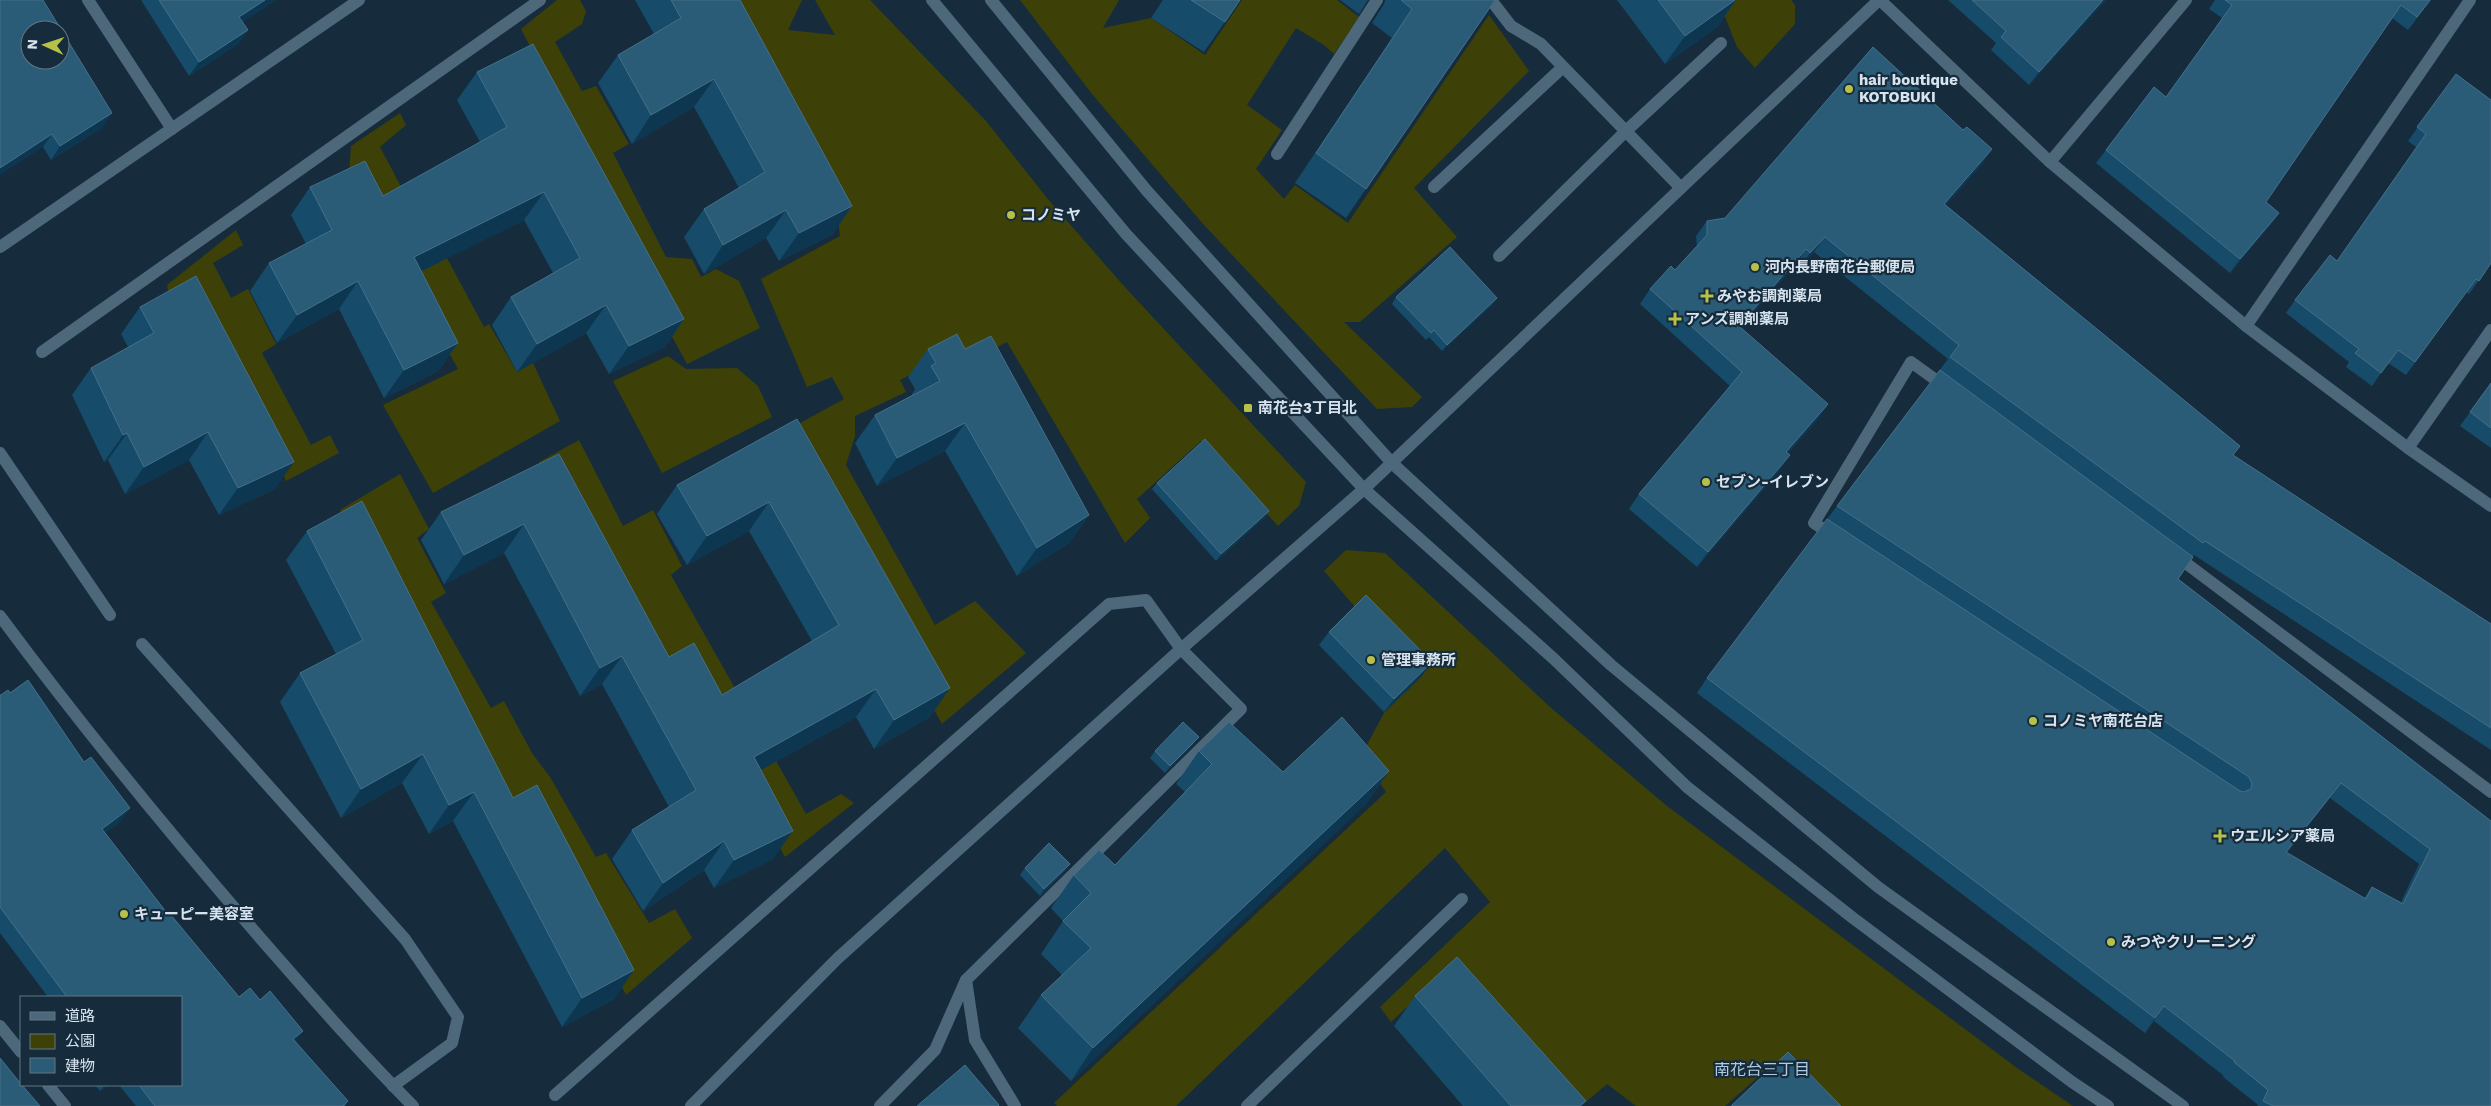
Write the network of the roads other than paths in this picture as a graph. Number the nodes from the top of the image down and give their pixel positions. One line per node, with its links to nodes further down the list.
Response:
1 (88, 0): 13 (street)
2 (358, 0): 13 (street)
3 (540, 0): 23 (street)
4 (932, 0): 28 (street)
5 (991, 0): 27 (street)
6 (1377, 0): 15 (street)
7 (1491, 0): 12 (street)
8 (1879, 0): 16 (street); 18 (street)
9 (2186, 0): 16 (street)
10 (2470, 0): 21 (street)
11 (1721, 43): 14 (street)
12 (1563, 67): 14 (street); 17 (street)
13 (172, 129): 19 (street)
14 (1626, 131): 18 (street); 20 (street)
15 (1277, 154)
16 (2050, 162): 21 (street)
17 (1434, 186)
18 (1681, 188): 27 (street)
19 (0, 247)
20 (1499, 256)
21 (2246, 326): 25 (street)
22 (2491, 330): 25 (street)
23 (42, 352)
24 (1957, 395): 30 (street)
25 (2408, 448): 29 (street)
26 (0, 453): 32 (street)
27 (1392, 463): 28 (street); 51 (street)
28 (1364, 489): 35 (street); 50 (street)
29 (2491, 506)
30 (1847, 545)
31 (2167, 550): 36 (street)
32 (110, 615)
33 (0, 616): 42 (street)
34 (142, 644): 42 (street)
35 (1181, 649): 38 (street); 43 (street); 46 (street)
36 (2491, 792)
37 (1462, 899): 49 (street)
38 (966, 980): 47 (street); 48 (street)
39 (0, 1026): 40 (street)
40 (20, 1051)
41 (49, 1086): 44 (street)
42 (393, 1086): 45 (street)
43 (555, 1095)
44 (65, 1106)
45 (412, 1106)
46 (691, 1106)
47 (880, 1106)
48 (1015, 1106)
49 (1248, 1106)
50 (2108, 1106)
51 (2183, 1106)

